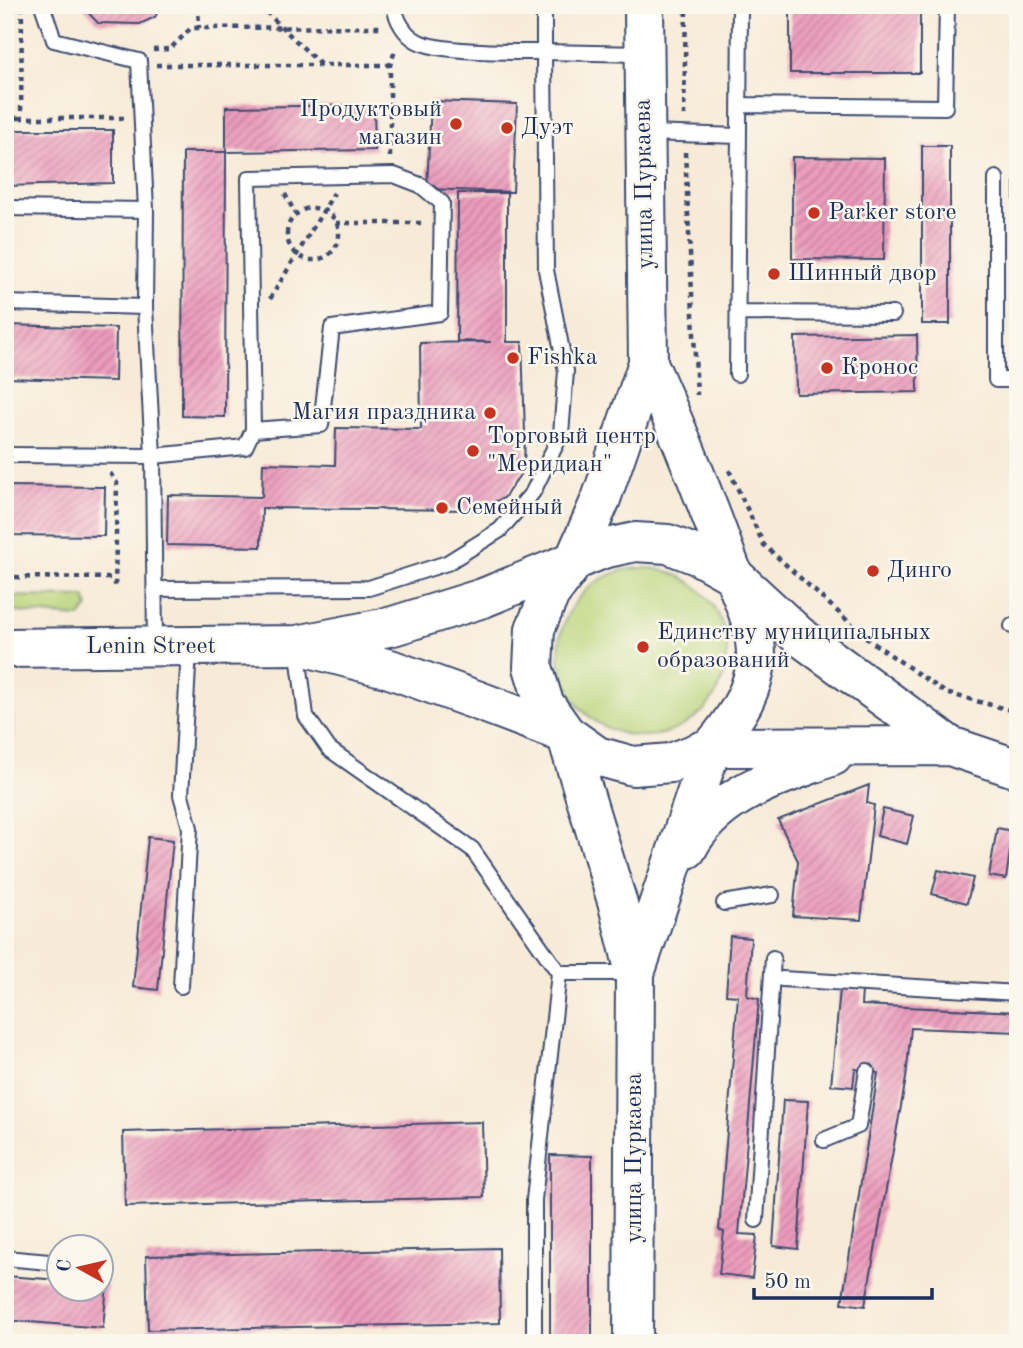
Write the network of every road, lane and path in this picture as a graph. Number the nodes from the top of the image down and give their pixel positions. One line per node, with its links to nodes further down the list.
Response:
1 (22, 5): 21 (path)
2 (42, 5): 16 (lane)
3 (198, 5): 12 (path)
4 (258, 5): 13 (path)
5 (394, 5): 11 (lane)
6 (544, 5): 14 (lane)
7 (644, 5): 15 (main road, улица Пуркаева)
8 (686, 5): 24 (path)
9 (740, 5): 19 (lane)
10 (947, 5): 19 (lane)
11 (402, 26): 13 (path); 14 (lane); 18 (path)
12 (199, 28): 13 (path); 16 (path)
13 (284, 28): 17 (path)
14 (544, 52): 15 (lane); 53 (lane)
15 (645, 54): 23 (main road, улица Пуркаева)
16 (139, 63): 17 (path); 30 (lane)
17 (322, 65): 18 (path)
18 (390, 65): 26 (path)
19 (739, 105): 25 (lane)
20 (5, 118): 21 (path)
21 (21, 118): 22 (path)
22 (128, 130)
23 (643, 133): 24 (lane); 40 (main road, улица Пуркаева)
24 (684, 134): 25 (lane); 43 (path)
25 (739, 136): 37 (lane)
26 (390, 175): 27 (lane); 33 (lane)
27 (343, 177): 31 (path); 39 (lane)
28 (996, 178): 42 (lane)
29 (5, 208): 30 (lane)
30 (146, 210): 36 (lane)
31 (324, 210): 32 (path); 34 (path); 34 (path)
32 (337, 223): 33 (path); 34 (path)
33 (441, 223): 44 (lane)
34 (297, 254): 39 (path)
35 (5, 303): 36 (lane)
36 (145, 307): 46 (lane)
37 (738, 313): 38 (lane); 41 (lane)
38 (893, 314)
39 (251, 330): 44 (lane)
40 (648, 363): 49 (main road); 50 (main road)
41 (737, 374)
42 (1018, 380)
43 (698, 403)
44 (253, 430): 46 (lane)
45 (5, 455): 46 (lane)
46 (153, 456): 53 (lane)
47 (725, 462): 58 (path)
48 (101, 469): 52 (path)
49 (573, 563): 50 (main road); 55 (main road); 59 (main road)
50 (733, 575): 60 (main road); 61 (main road)
51 (5, 577): 52 (path)
52 (115, 578): 54 (path)
53 (155, 589): 57 (lane)
54 (115, 590)
55 (297, 645): 57 (main road, Lenin Street); 59 (main road); 68 (lane)
56 (5, 648): 57 (main road, Lenin Street)
57 (172, 648): 71 (lane)
58 (1018, 712)
59 (566, 734): 61 (main road); 69 (main road)
60 (950, 746): 62 (main road); 63 (main road)
61 (712, 747): 62 (main road); 66 (main road)
62 (854, 748): 66 (main road)
63 (1018, 769)
64 (772, 895): 65 (lane)
65 (724, 903)
66 (653, 920): 69 (main road)
67 (773, 958): 75 (lane)
68 (559, 973): 69 (lane); 78 (lane)
69 (635, 973): 79 (main road, улица Пуркаева)
70 (782, 979): 72 (lane)
71 (181, 986)
72 (1018, 993)
73 (867, 1071): 74 (lane)
74 (824, 1140)
75 (757, 1220)
76 (5, 1258): 77 (lane)
77 (46, 1262)
78 (534, 1343)
79 (633, 1343)

